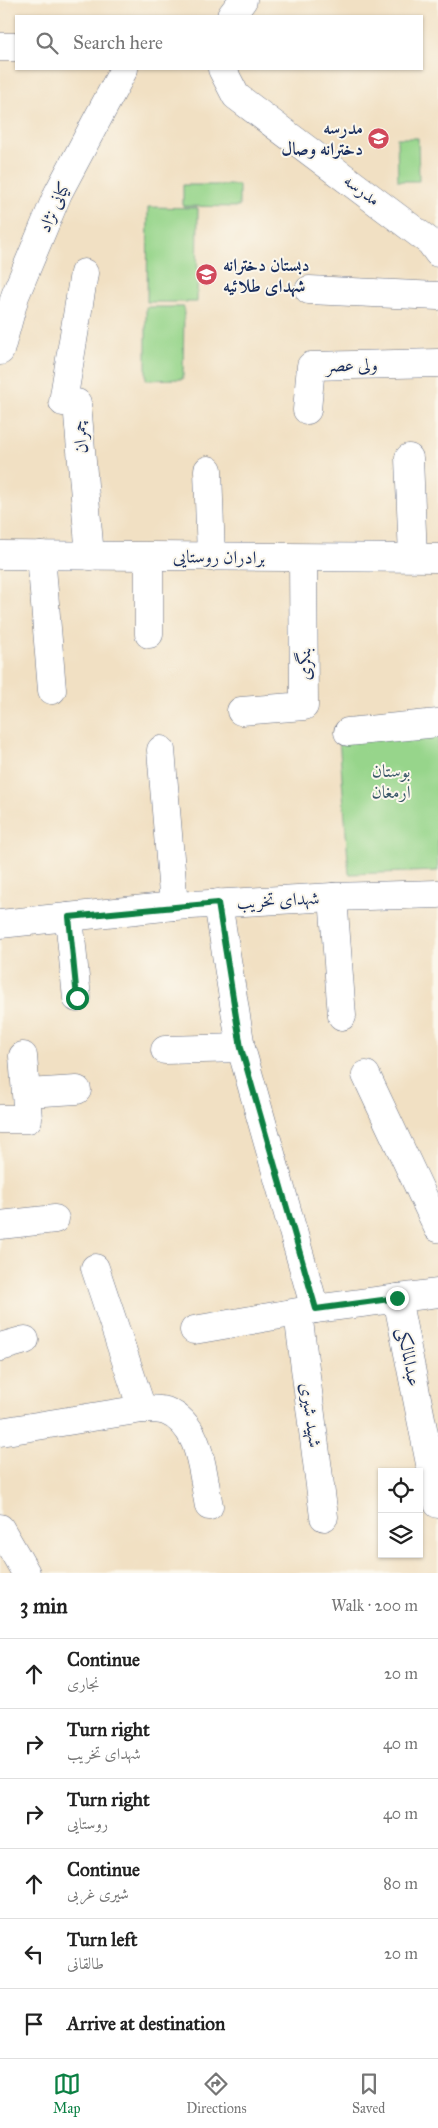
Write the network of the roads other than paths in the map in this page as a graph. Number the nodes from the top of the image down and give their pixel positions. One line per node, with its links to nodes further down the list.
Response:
1 (243, 0): 2 (street)
2 (232, 15)
3 (0, 47): 4 (street)
4 (15, 47)
5 (123, 70): 10 (street, کیانی نژاد)
6 (223, 70): 7 (street, مدرسه)
7 (438, 253)
8 (84, 273): 19 (street, چمران)
9 (309, 290): 11 (street)
10 (8, 294): 12 (street, کیانی نژاد)
11 (438, 296)
12 (0, 351)
13 (438, 363): 14 (street, ولی عصر)
14 (307, 410)
15 (408, 458): 23 (street)
16 (208, 470): 21 (street)
17 (0, 555): 18 (street, برادران روستایی)
18 (41, 555): 19 (street, برادران روستایی); 25 (street)
19 (90, 556): 20 (street, برادران روستایی)
20 (149, 557): 21 (street, برادران روستایی); 24 (street)
21 (211, 558): 22 (street, برادران روستایی)
22 (303, 558): 23 (street, برادران روستایی); 26 (street, بنگری)
23 (426, 558)
24 (149, 634)
25 (52, 690)
26 (241, 711)
27 (438, 723): 28 (street)
28 (348, 732)
29 (161, 750): 33 (street)
30 (438, 894): 31 (street, شهدای تخریب)
31 (333, 897): 32 (street, شهدای تخریب); 37 (street)
32 (218, 903): 33 (street, شهدای تخریب); 38 (street, شهید شیری)
33 (174, 906): 34 (street, شهدای تخریب)
34 (69, 917): 35 (street, شهدای تخریب); 36 (street)
35 (0, 924)
36 (77, 998)
37 (342, 1016)
38 (241, 1048): 39 (street); 51 (street, شهید شیری)
39 (165, 1050)
40 (23, 1056): 43 (street)
41 (366, 1075): 47 (street)
42 (77, 1090): 43 (street)
43 (27, 1093): 44 (street)
44 (0, 1119)
45 (55, 1219): 46 (street)
46 (0, 1226)
47 (438, 1228)
48 (95, 1268): 53 (street)
49 (438, 1292): 50 (street)
50 (397, 1298): 51 (street); 55 (street, عبدالمالکی)
51 (307, 1311): 52 (street); 57 (street, شهید شیری)
52 (194, 1330)
53 (142, 1409): 54 (street); 56 (street)
54 (0, 1432)
55 (438, 1504)
56 (209, 1506)
57 (324, 1517)
58 (0, 1528): 59 (street)
59 (26, 1573)

